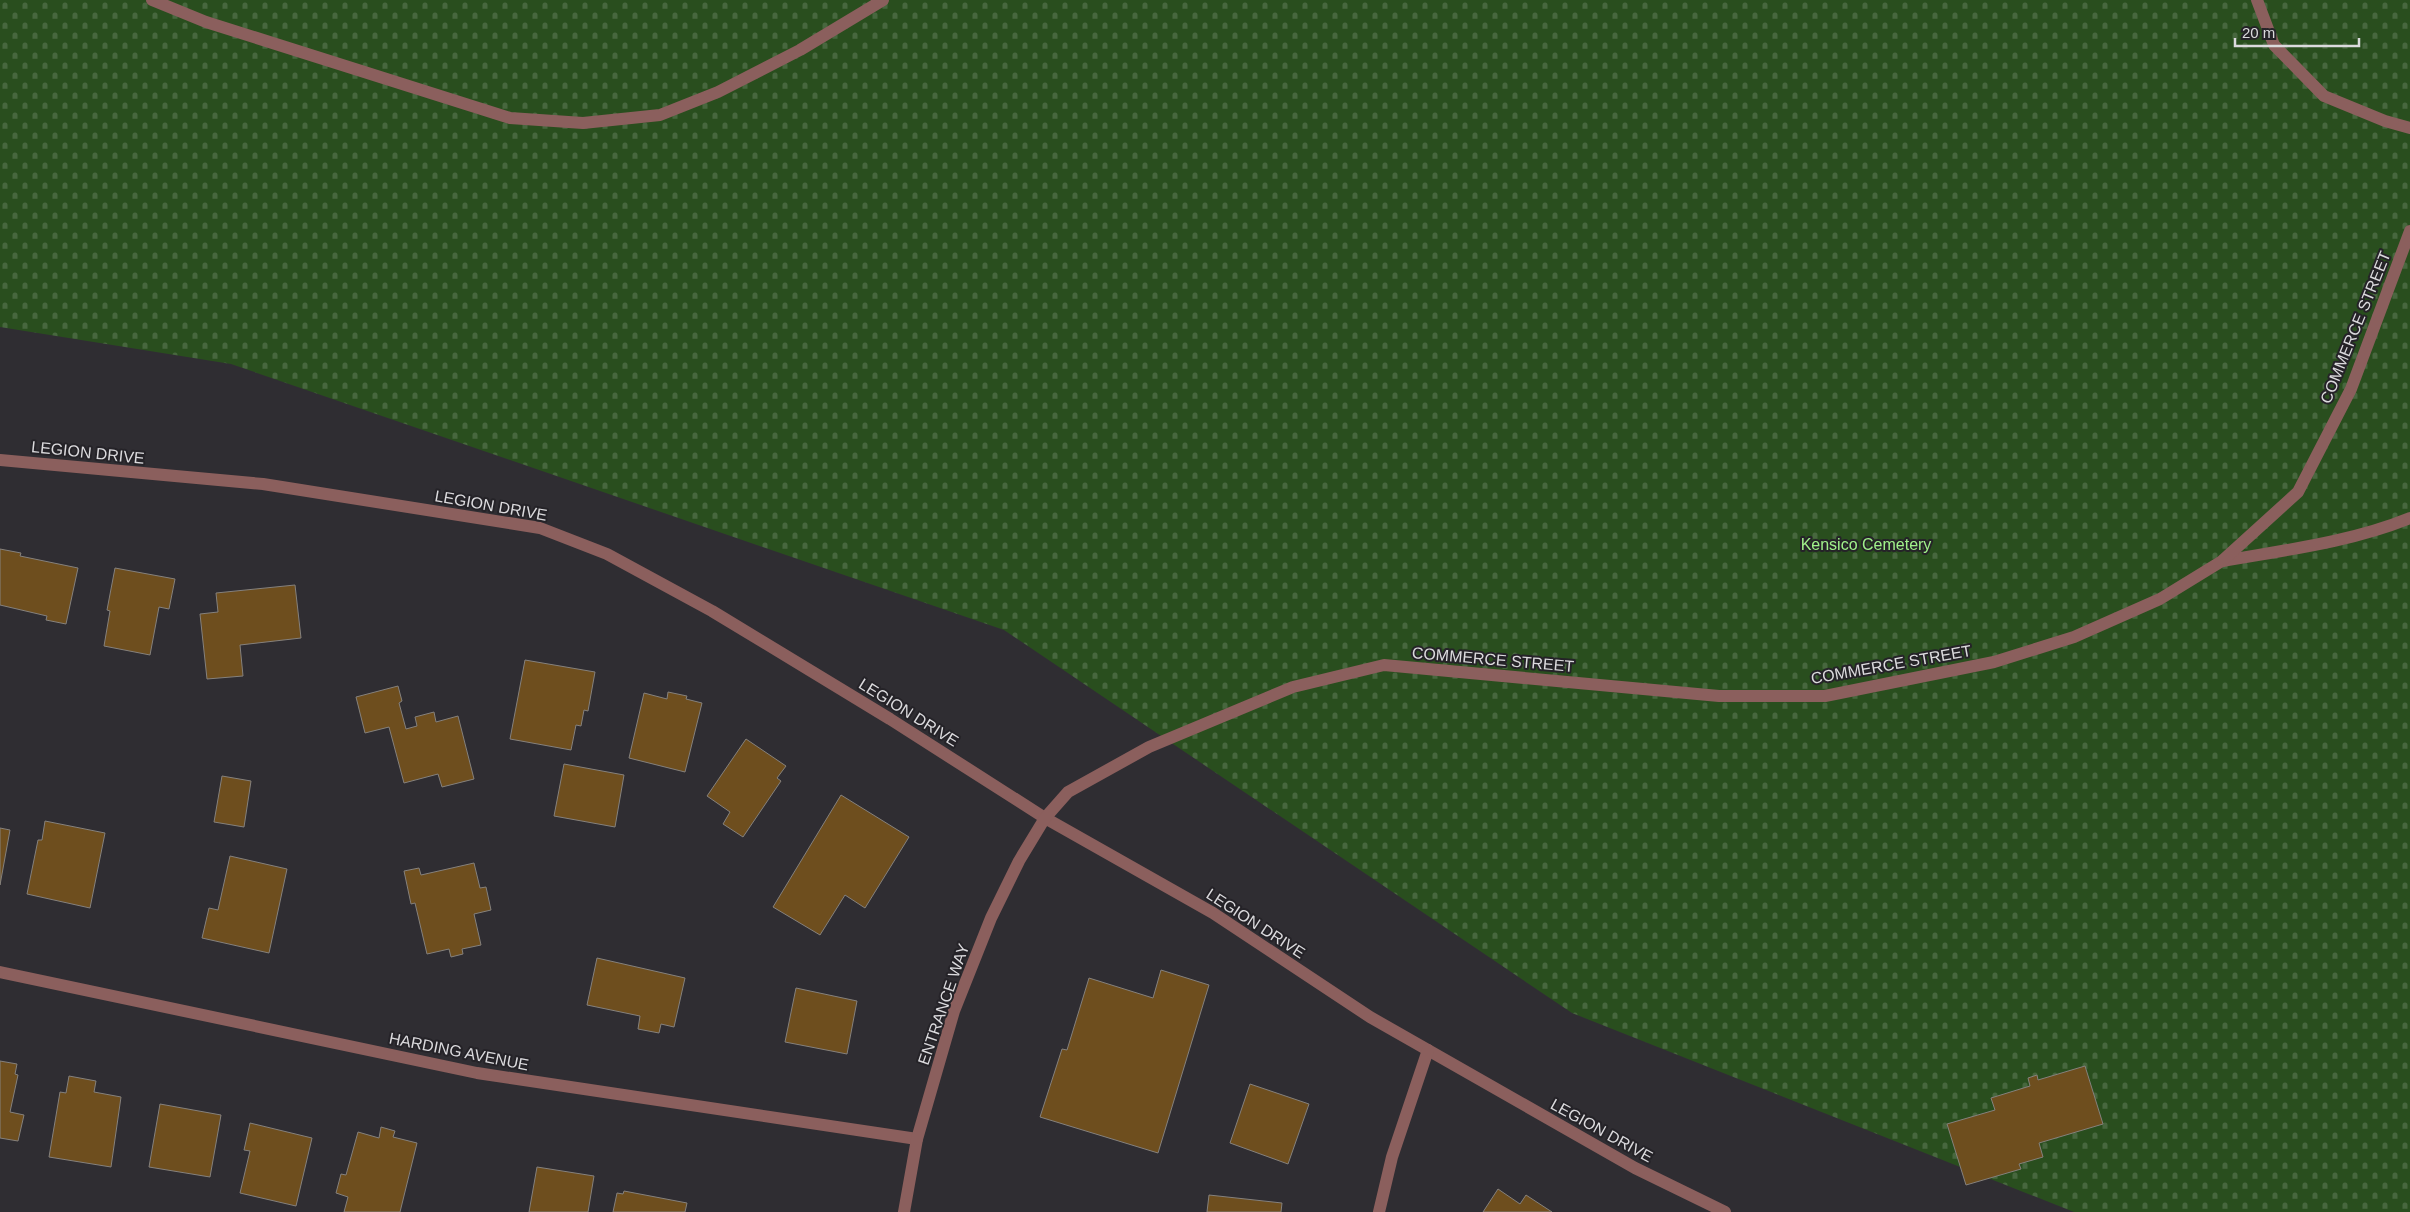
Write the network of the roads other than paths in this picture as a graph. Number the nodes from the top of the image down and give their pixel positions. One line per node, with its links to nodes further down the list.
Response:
1 (152, 0): 2 (street)
2 (883, 0)
3 (2257, 0): 4 (street)
4 (2410, 128)
5 (2410, 231): 8 (street, COMMERCE STREET)
6 (0, 460): 9 (street, LEGION DRIVE)
7 (2410, 518): 8 (street)
8 (2222, 561): 9 (street, COMMERCE STREET)
9 (1045, 818): 11 (street, LEGION DRIVE); 12 (street, ENTRANCE WAY)
10 (0, 972): 12 (street, HARDING AVENUE)
11 (1428, 1050): 14 (street); 15 (street, LEGION DRIVE)
12 (917, 1139): 13 (street, ENTRANCE WAY)
13 (904, 1212)
14 (1379, 1212)
15 (1725, 1212)

